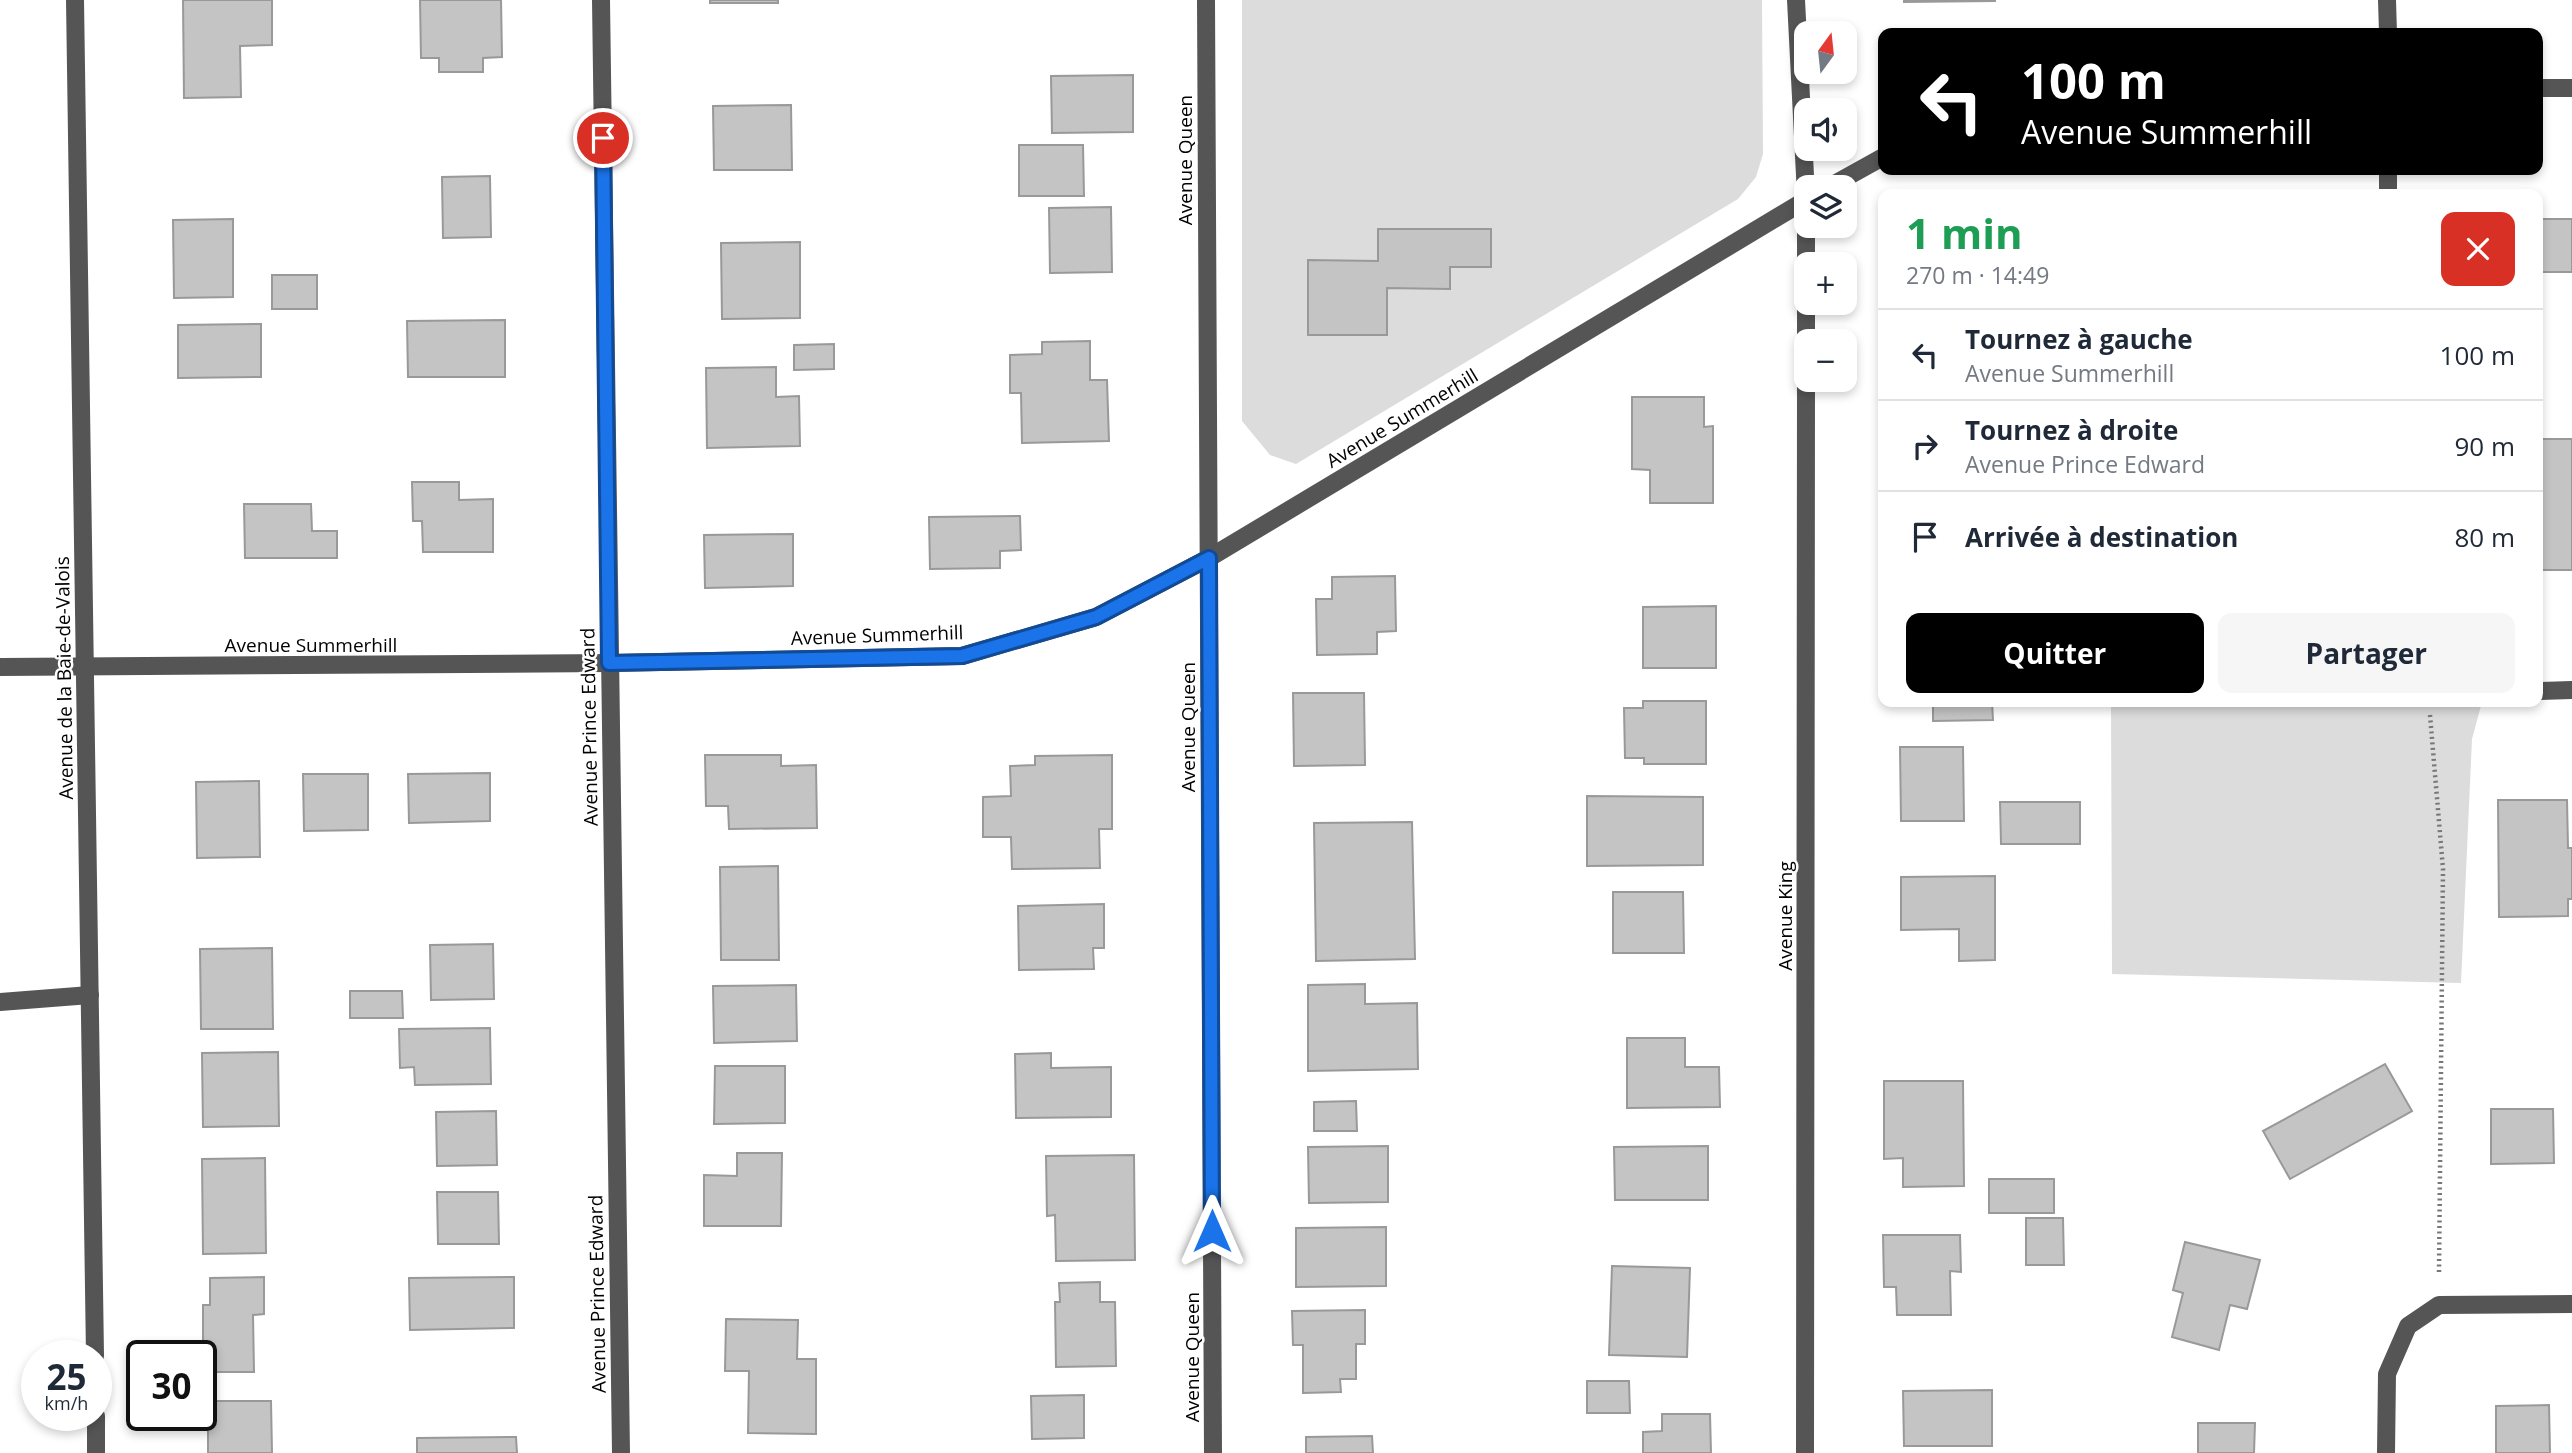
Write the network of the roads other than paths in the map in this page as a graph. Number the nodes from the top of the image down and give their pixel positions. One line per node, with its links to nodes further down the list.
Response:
1 (75, 0): 17 (street, Avenue de la Baie-de-Valois)
2 (601, 0): 15 (street, Avenue Prince Edward)
3 (1206, 0): 14 (street, Avenue Queen)
4 (1796, 0): 10 (street)
5 (2388, 0): 6 (street)
6 (2388, 28)
7 (2543, 88): 8 (street)
8 (2572, 88)
9 (1878, 161): 11 (street)
10 (1805, 175)
11 (1851, 175)
12 (1794, 207): 14 (street, Avenue Summerhill)
13 (1806, 392): 28 (street, Avenue King)
14 (1209, 558): 15 (street, Avenue Summerhill); 27 (street, Avenue Queen)
15 (609, 663): 17 (street, Avenue Summerhill); 26 (street, Avenue Prince Edward)
16 (0, 667): 17 (street, Avenue Summerhill)
17 (84, 667): 20 (street, Avenue de la Baie-de-Valois)
18 (2572, 690): 19 (street)
19 (2543, 691)
20 (90, 995): 21 (street); 23 (street, Avenue de la Baie-de-Valois)
21 (0, 1002)
22 (2572, 1304): 29 (street)
23 (95, 1340)
24 (96, 1431): 25 (street)
25 (96, 1453)
26 (621, 1453)
27 (1213, 1453)
28 (1805, 1453)
29 (2386, 1453)

